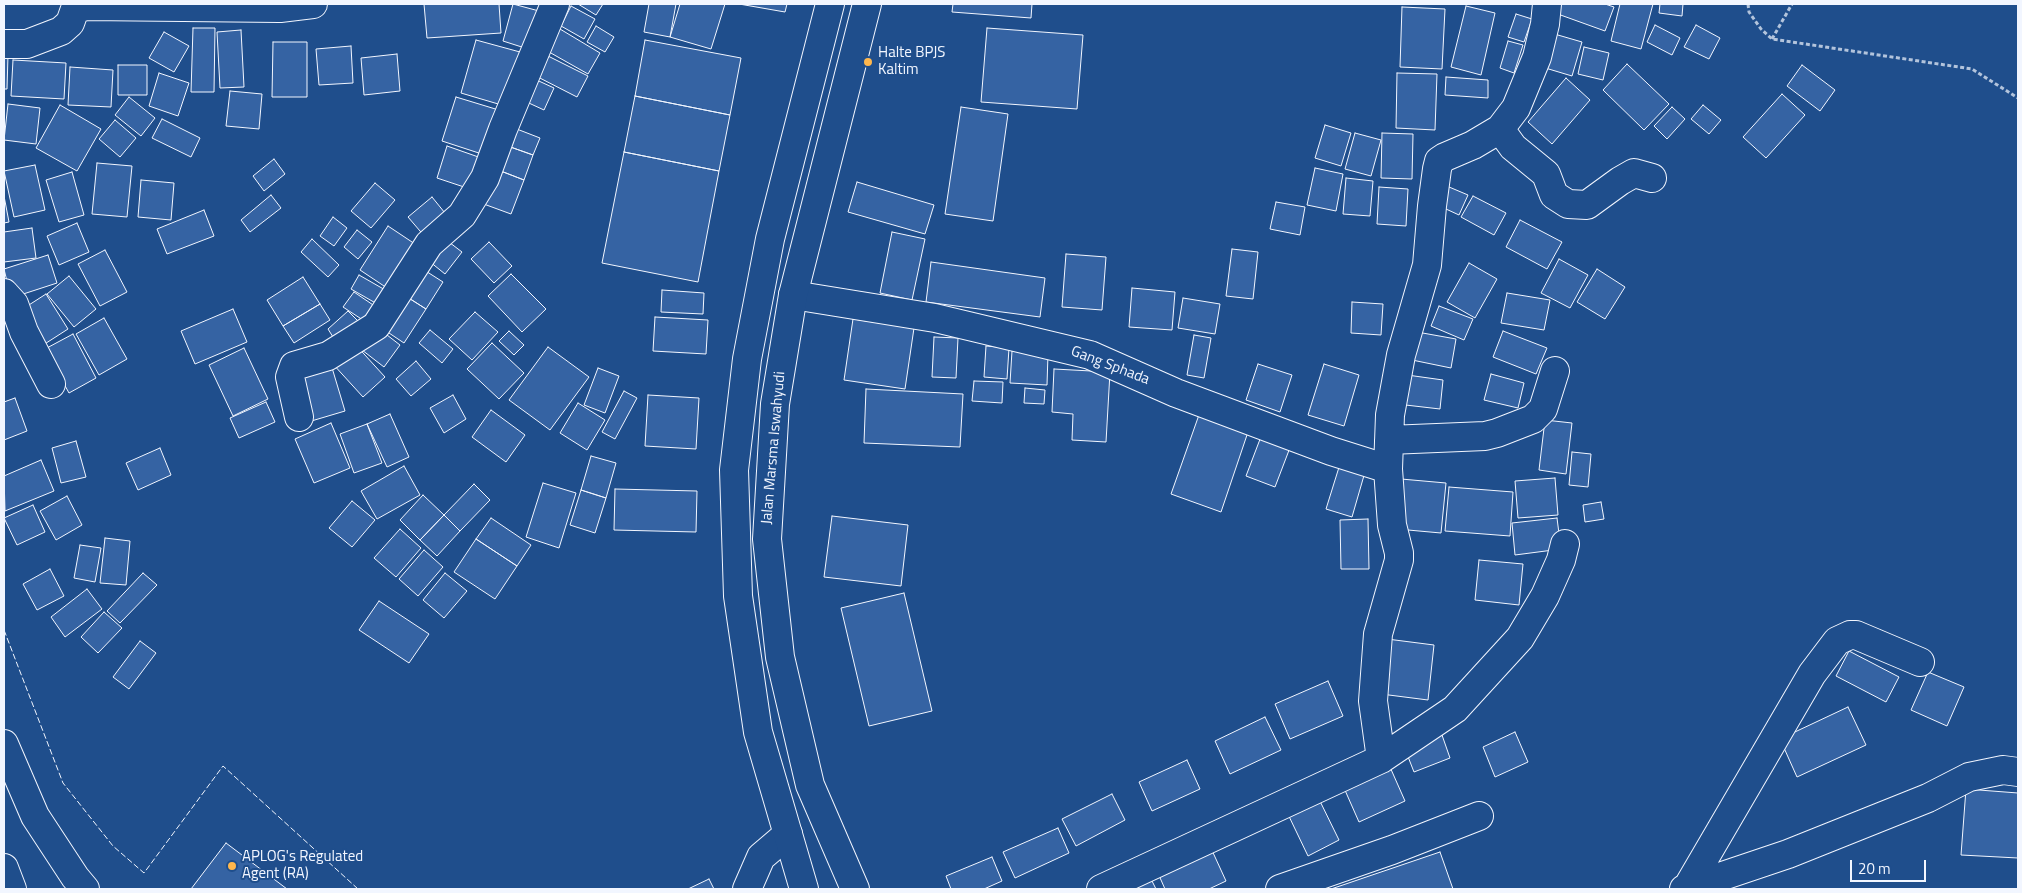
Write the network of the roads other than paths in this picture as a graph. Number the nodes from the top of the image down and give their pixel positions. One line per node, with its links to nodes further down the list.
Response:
1 (313, 4): 6 (main road)
2 (555, 4): 14 (main road)
3 (830, 4): 23 (main road)
4 (867, 4): 11 (main road, Jalan Marsma Iswahyudi)
5 (1547, 4): 8 (main road)
6 (231, 6): 7 (main road)
7 (4, 44)
8 (1500, 129): 9 (main road); 15 (main road)
9 (1652, 178)
10 (4, 293): 13 (main road)
11 (793, 295): 16 (main road, Gang Sphada); 29 (main road, Jalan Marsma Iswahyudi)
12 (1555, 371): 15 (main road)
13 (51, 384)
14 (299, 417)
15 (1389, 440): 16 (main road)
16 (1388, 469): 20 (main road)
17 (1565, 544): 20 (main road)
18 (1920, 662): 32 (main road)
19 (4, 744): 26 (main road)
20 (1381, 759): 30 (main road)
21 (2018, 772): 32 (main road)
22 (1479, 816): 31 (main road)
23 (788, 834): 27 (main road); 28 (main road)
24 (4, 868): 25 (main road)
25 (12, 889)
26 (84, 889)
27 (747, 889)
28 (804, 889)
29 (855, 889)
30 (1102, 889)
31 (1280, 889)
32 (1686, 889)

